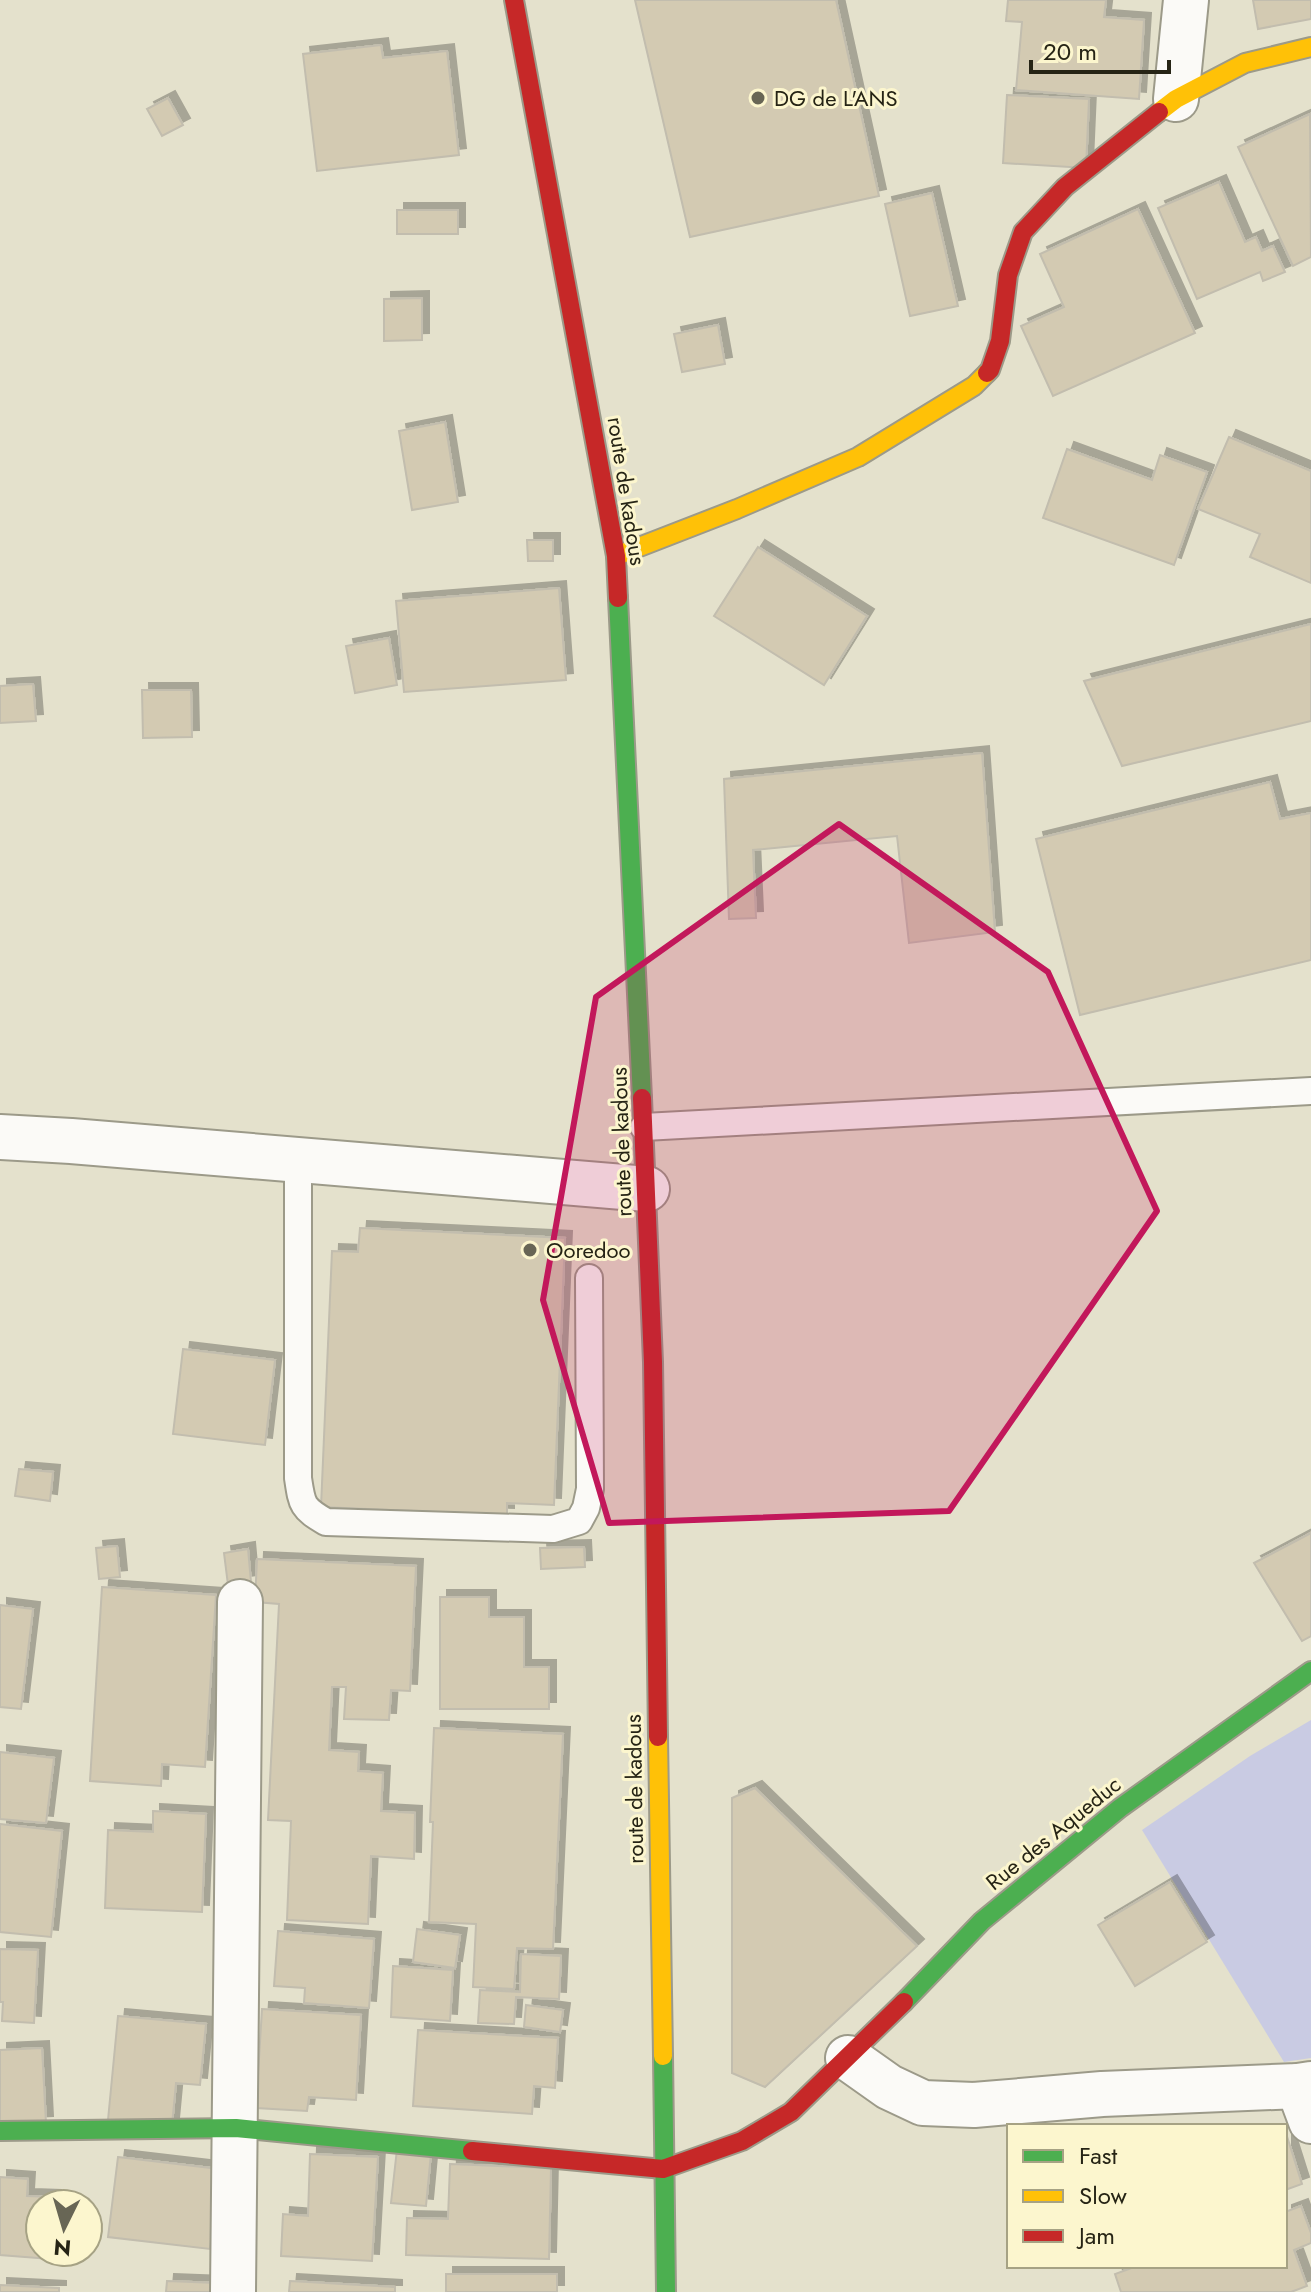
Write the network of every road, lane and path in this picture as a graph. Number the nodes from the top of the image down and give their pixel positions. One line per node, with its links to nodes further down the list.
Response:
1 (514, 0): 5 (street, route de kadous)
2 (1186, 0): 4 (street)
3 (1311, 47): 4 (street)
4 (1176, 99): 5 (street)
5 (616, 556): 7 (street, route de kadous)
6 (1311, 1091): 7 (lane)
7 (644, 1127): 10 (street, route de kadous)
8 (0, 1137): 9 (street)
9 (298, 1160): 10 (street); 11 (lane)
10 (647, 1189): 18 (street, route de kadous)
11 (589, 1278)
12 (240, 1602): 16 (street)
13 (1311, 1671): 14 (street, Rue des Aqueduc)
14 (848, 2058): 15 (street); 18 (street, Rue des Aqueduc)
15 (1307, 2097)
16 (236, 2128): 17 (street); 18 (street); 19 (street)
17 (0, 2131)
18 (663, 2169): 20 (street, route de kadous)
19 (233, 2292)
20 (666, 2292)

